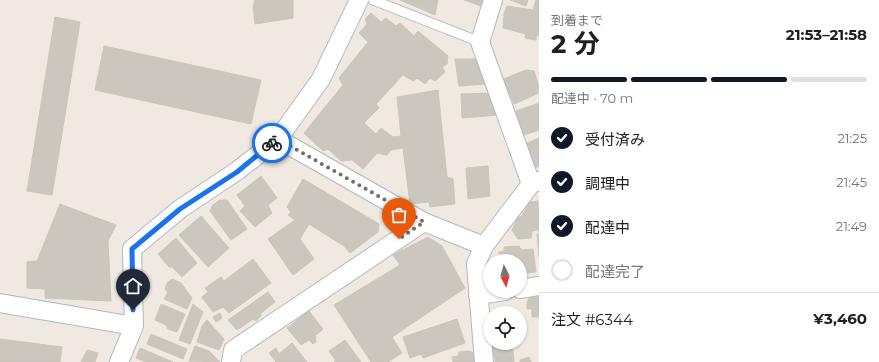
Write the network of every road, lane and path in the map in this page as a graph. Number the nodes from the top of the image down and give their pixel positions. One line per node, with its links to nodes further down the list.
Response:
1 (359, 0): 5 (street)
2 (373, 0): 4 (lane)
3 (493, 0): 4 (street)
4 (480, 42): 6 (street)
5 (278, 139): 7 (street); 14 (street)
6 (535, 182): 8 (street)
7 (424, 222): 8 (street); 16 (street)
8 (484, 246): 12 (street)
9 (539, 286): 10 (street)
10 (527, 288)
11 (483, 294): 12 (street)
12 (478, 295): 17 (street)
13 (0, 303): 14 (street)
14 (134, 326): 15 (street)
15 (119, 362)
16 (231, 362)
17 (484, 362)

